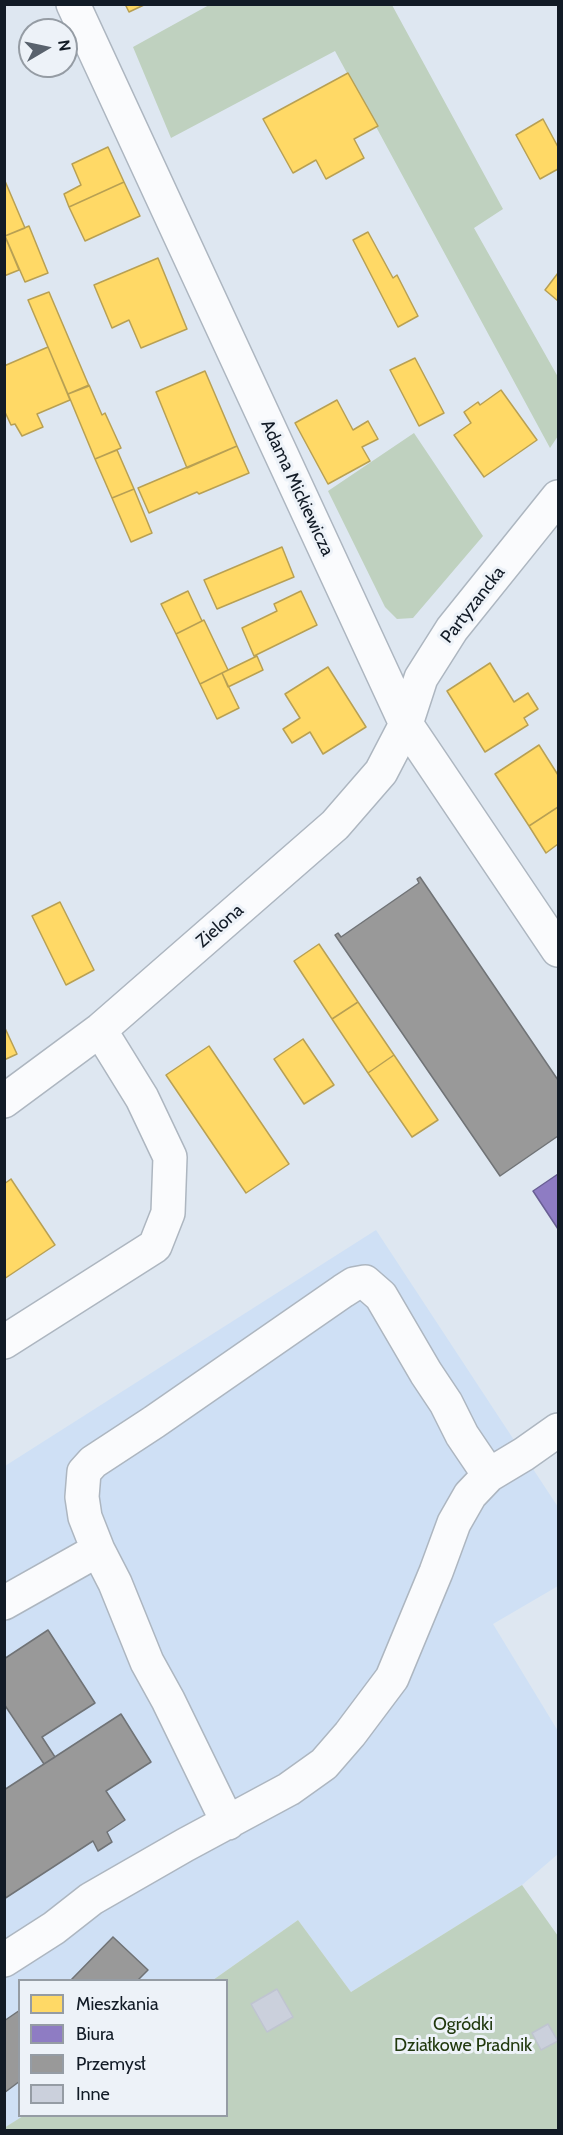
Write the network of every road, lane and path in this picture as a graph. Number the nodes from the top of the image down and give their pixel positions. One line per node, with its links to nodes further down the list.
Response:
1 (73, 4): 3 (street, Adama Mickiewicza)
2 (558, 498): 3 (street, Partyzancka)
3 (406, 724): 4 (street, Adama Mickiewicza); 5 (street, Zielona)
4 (558, 950)
5 (100, 1030): 6 (street, Zielona); 7 (street)
6 (4, 1101)
7 (4, 1342)
8 (558, 1430): 9 (street)
9 (489, 1475): 10 (street); 12 (street)
10 (98, 1550): 11 (street); 12 (street)
11 (4, 1603)
12 (228, 1823): 13 (street)
13 (4, 1960)

